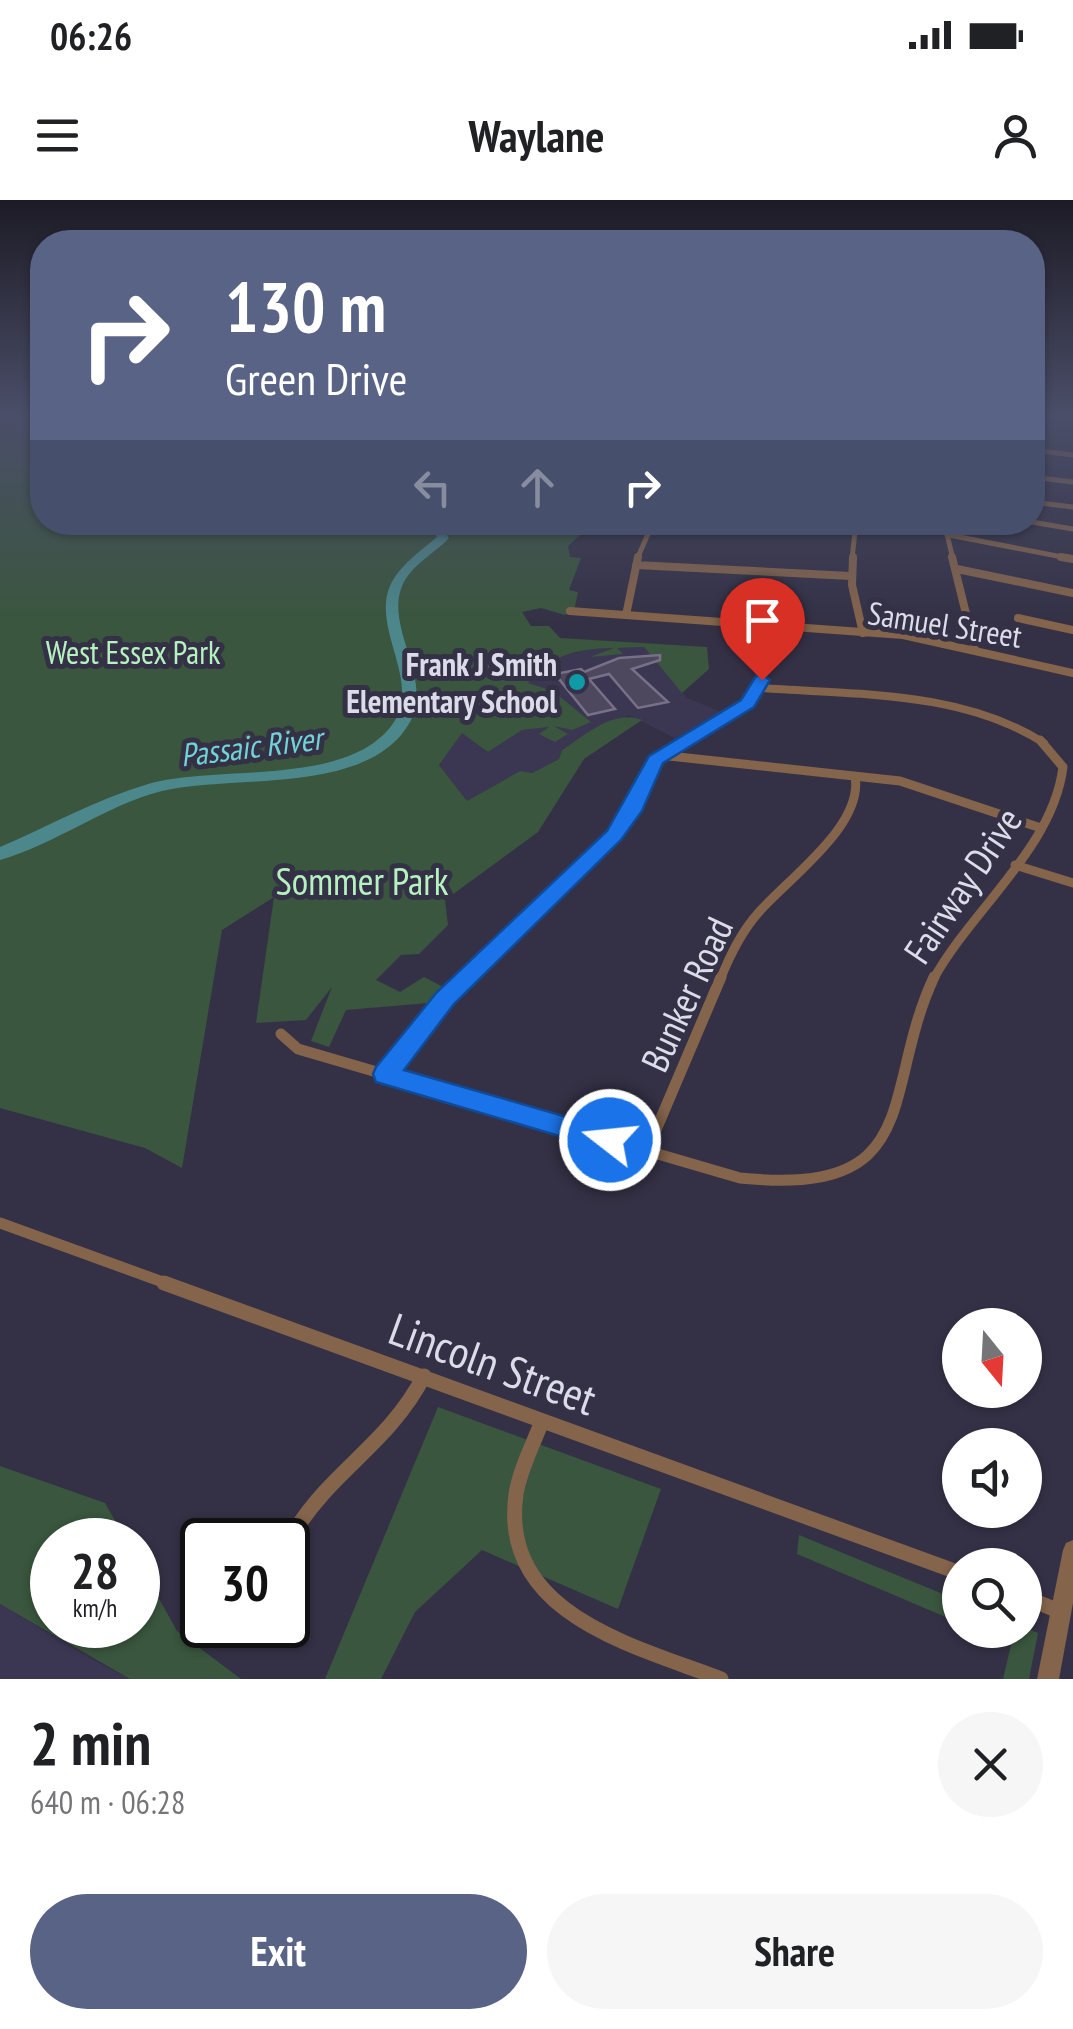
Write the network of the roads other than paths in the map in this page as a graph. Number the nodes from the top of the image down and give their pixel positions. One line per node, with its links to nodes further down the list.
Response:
1 (1045, 504): 2 (street)
2 (1073, 507)
3 (1045, 524): 4 (street)
4 (1073, 529)
5 (645, 535): 9 (street)
6 (857, 535): 11 (street)
7 (949, 535): 8 (street); 10 (street)
8 (1073, 559)
9 (636, 565): 11 (street); 14 (street)
10 (957, 569): 12 (street); 19 (street)
11 (851, 576): 18 (street)
12 (1073, 593)
13 (570, 611): 14 (street, Samuel Street)
14 (626, 615): 16 (street, Samuel Street)
15 (1018, 618): 17 (street)
16 (760, 621): 18 (street, Samuel Street); 21 (street)
17 (1073, 630)
18 (863, 633): 19 (street, Samuel Street)
19 (976, 650): 20 (street, Samuel Street)
20 (1073, 673)
21 (761, 688): 22 (street); 24 (street, Fairway Drive)
22 (660, 756): 23 (street); 28 (street)
23 (855, 776): 24 (street); 29 (street, Bunker Road)
24 (1038, 827): 25 (street, Fairway Drive)
25 (1015, 865): 26 (street); 29 (street, Fairway Drive)
26 (1073, 883)
27 (281, 1034): 28 (street, Fairway Drive)
28 (386, 1074): 29 (street, Fairway Drive)
29 (647, 1151)
30 (0, 1223): 31 (street, Lincoln Street)
31 (424, 1376): 32 (street, Lincoln Street); 33 (street)
32 (542, 1422): 35 (street, Lincoln Street); 39 (street)
33 (303, 1518)
34 (1073, 1550): 36 (street)
35 (942, 1566)
36 (1069, 1587): 38 (street)
37 (1042, 1604): 38 (street)
38 (1062, 1612): 40 (street)
39 (721, 1679)
40 (1048, 1679)

